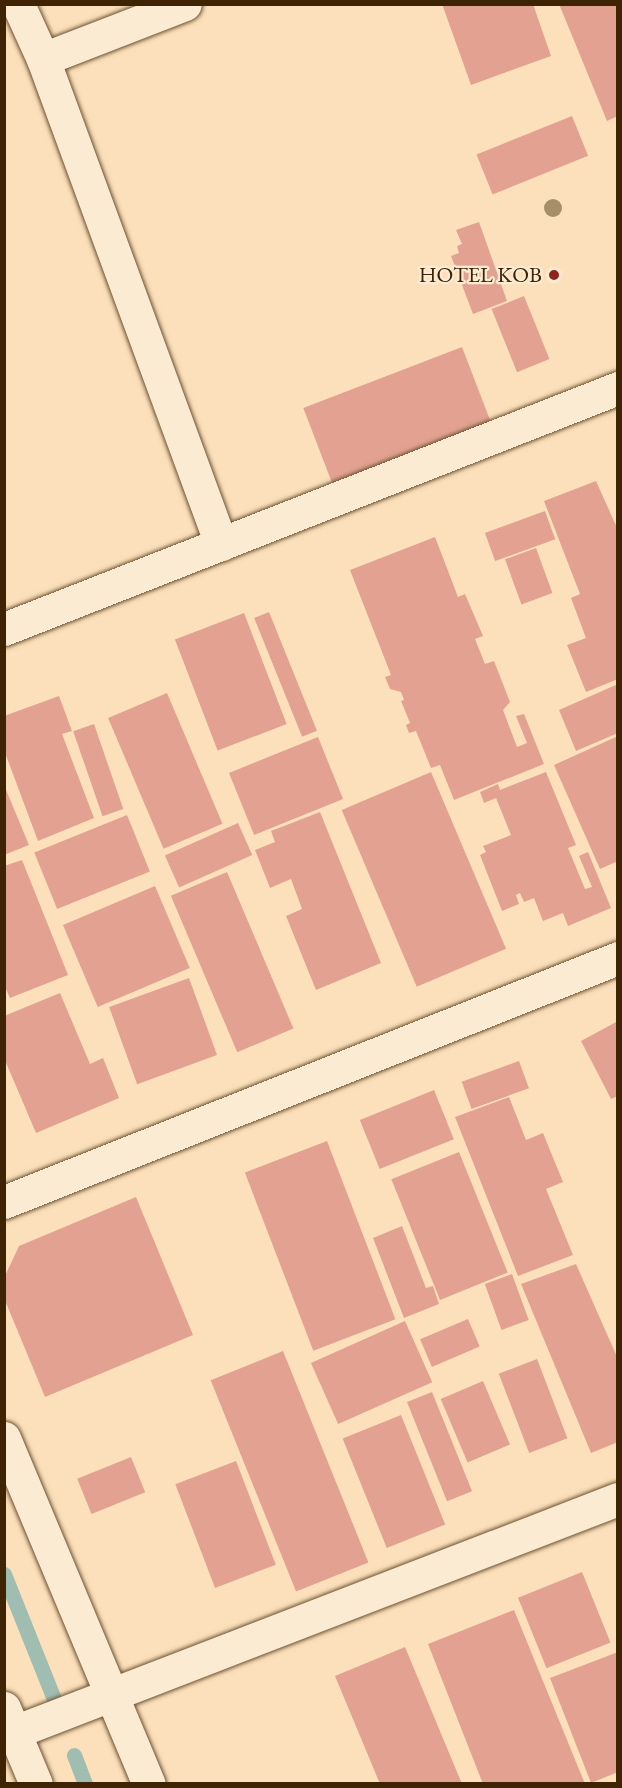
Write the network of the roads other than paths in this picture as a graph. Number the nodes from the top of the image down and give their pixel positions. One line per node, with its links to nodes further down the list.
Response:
1 (18, 4): 3 (street)
2 (185, 4): 3 (street)
3 (43, 59): 5 (street)
4 (618, 388): 5 (street)
5 (221, 544): 6 (street)
6 (4, 629)
7 (618, 958): 8 (street)
8 (4, 1202)
9 (4, 1438): 11 (street)
10 (618, 1499): 11 (street)
11 (113, 1695): 12 (street); 14 (street)
12 (8, 1726): 13 (street)
13 (36, 1784)
14 (149, 1784)

